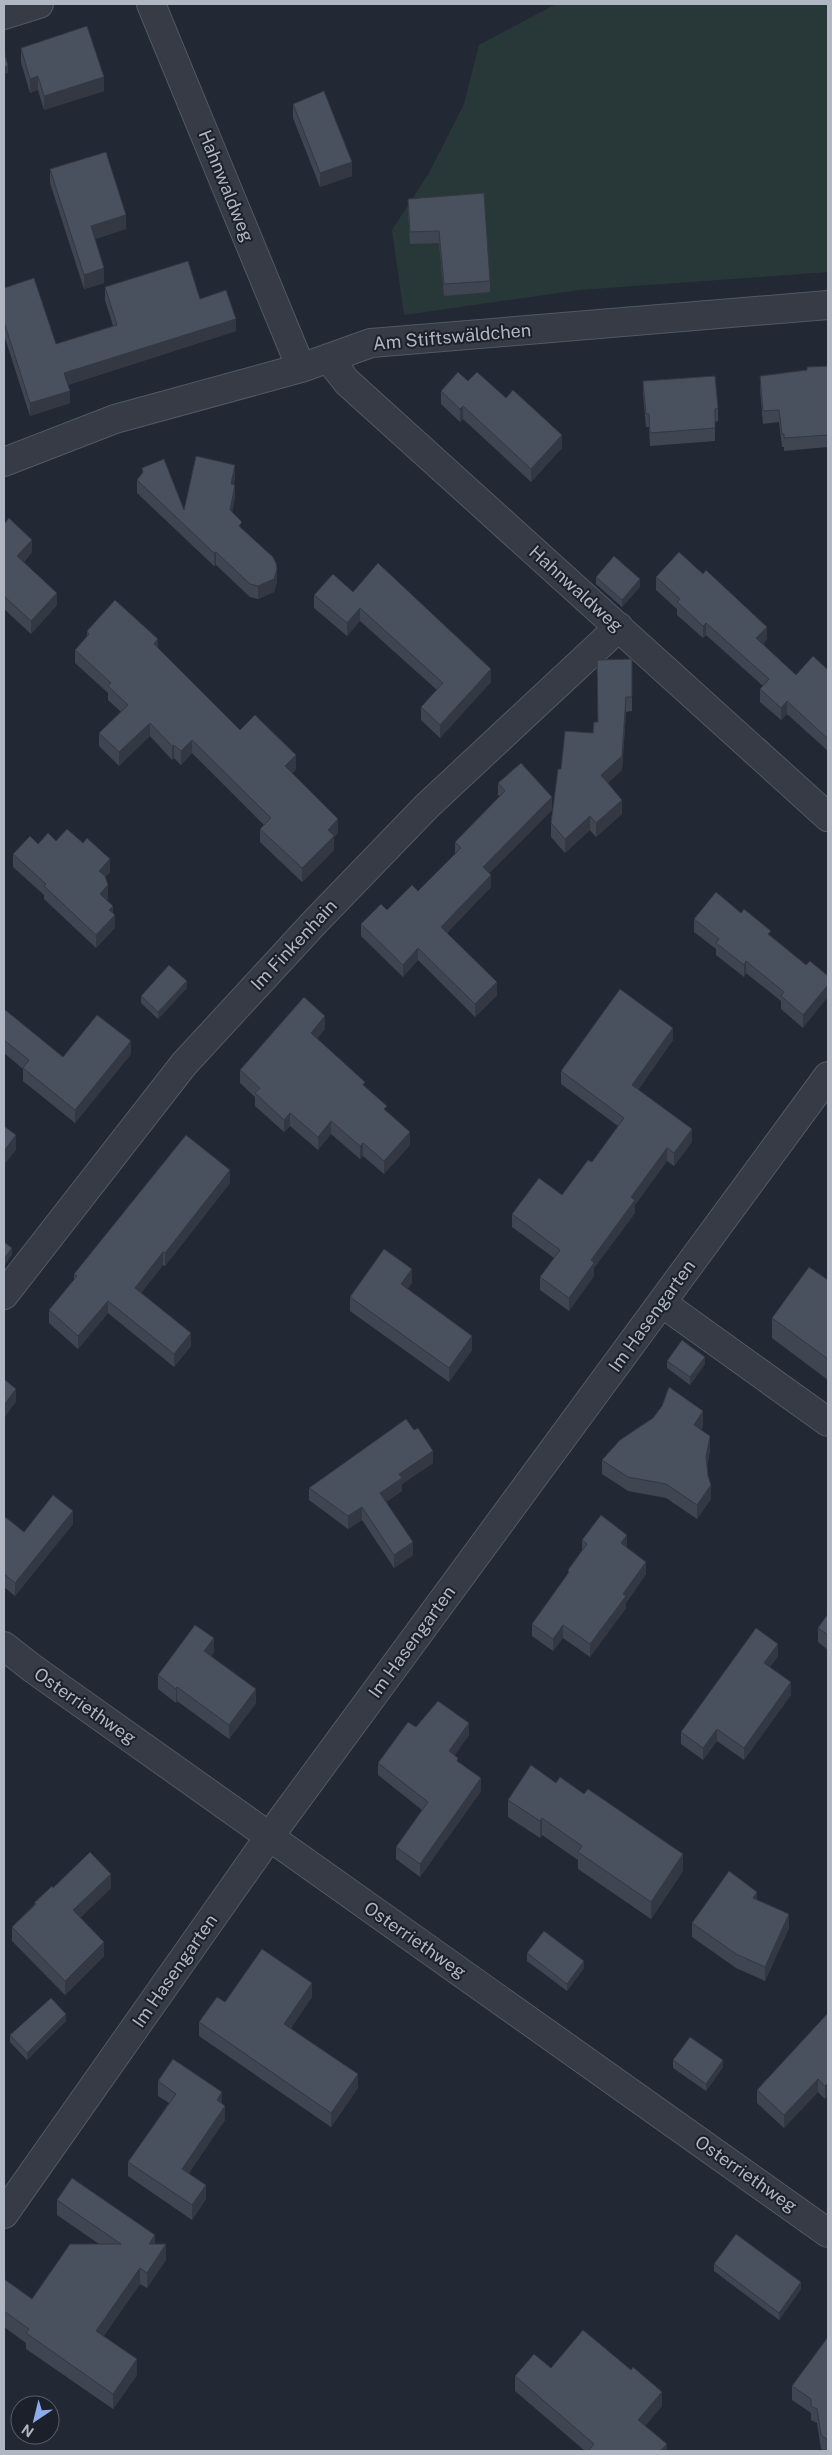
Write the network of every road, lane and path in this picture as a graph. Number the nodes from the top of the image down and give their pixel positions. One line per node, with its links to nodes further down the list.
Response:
1 (39, 4): 3 (street)
2 (151, 4): 6 (street, Hahnwaldweg)
3 (4, 16)
4 (828, 305): 5 (street, Am Stiftswäldchen)
5 (328, 358): 6 (street, Am Stiftswäldchen); 8 (street, Hahnwaldweg)
6 (302, 368): 7 (street, Am Stiftswäldchen)
7 (4, 462)
8 (618, 627): 9 (street, Hahnwaldweg); 11 (street, Im Finkenhain)
9 (828, 817)
10 (828, 1076): 12 (street, Im Hasengarten)
11 (4, 1295)
12 (662, 1302): 13 (street); 15 (street, Im Hasengarten)
13 (828, 1422)
14 (4, 1646): 15 (street, Osterriethweg)
15 (269, 1837): 16 (street, Im Hasengarten); 17 (street, Osterriethweg)
16 (4, 2214)
17 (828, 2233)

